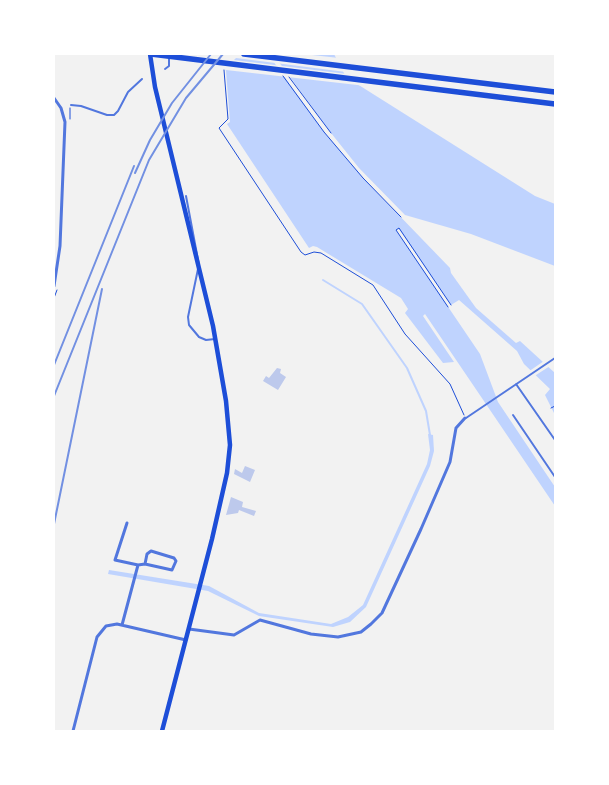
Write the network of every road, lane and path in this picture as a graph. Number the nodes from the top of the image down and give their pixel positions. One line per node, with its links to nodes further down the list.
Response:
1 (150, 54): 11 (highway); 19 (main road)
2 (169, 54): 4 (lane)
3 (244, 54): 9 (highway)
4 (165, 69)
5 (224, 70): 25 (path)
6 (278, 70): 15 (path)
7 (288, 76): 13 (path)
8 (142, 79): 12 (lane)
9 (555, 92)
10 (54, 98): 16 (street)
11 (555, 104)
12 (71, 105)
13 (331, 133)
14 (186, 196): 19 (lane)
15 (401, 217)
16 (54, 286)
17 (451, 305): 18 (path)
18 (448, 307)
19 (215, 339): 32 (main road)
20 (555, 358): 21 (lane)
21 (516, 384): 25 (lane); 26 (lane)
22 (555, 406): 23 (path)
23 (551, 408)
24 (513, 415): 27 (lane)
25 (465, 418): 32 (street)
26 (555, 440)
27 (555, 477)
28 (127, 523): 30 (street)
29 (145, 564): 29 (street); 30 (street)
30 (138, 565): 31 (street)
31 (122, 625): 33 (street); 34 (street)
32 (189, 628): 33 (main road)
33 (186, 640): 35 (main road)
34 (73, 731)
35 (162, 731)

